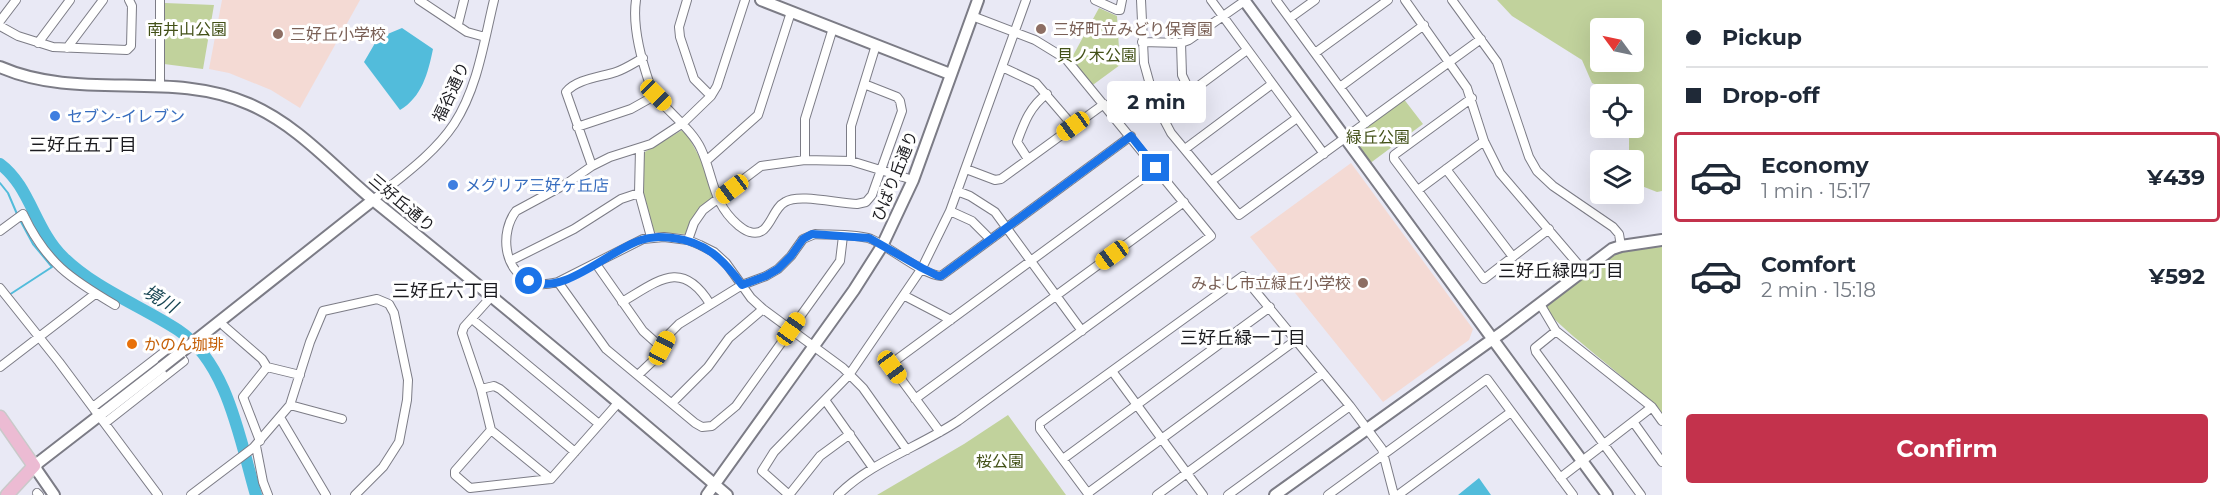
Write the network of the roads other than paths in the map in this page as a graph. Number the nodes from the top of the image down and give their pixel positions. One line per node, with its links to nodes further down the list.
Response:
1 (16, 0): 29 (street)
2 (70, 0): 38 (street)
3 (103, 0): 41 (street)
4 (129, 0): 41 (street)
5 (160, 0): 51 (street)
6 (420, 0): 30 (street)
7 (464, 0): 30 (street)
8 (494, 0): 35 (street, 福谷通り)
9 (636, 0): 44 (street)
10 (687, 0): 56 (street)
11 (745, 0): 56 (street)
12 (761, 0): 25 (street)
13 (978, 0): 26 (street, ひばり丘通り)
14 (1026, 0): 34 (street)
15 (1095, 0): 16 (street)
16 (1122, 0)
17 (1141, 0): 37 (street)
18 (1211, 0): 27 (street)
19 (1245, 0): 27 (street); 66 (street)
20 (1276, 0): 28 (street)
21 (1315, 0): 28 (street)
22 (1388, 0): 43 (street)
23 (1405, 0): 31 (street)
24 (1452, 0): 36 (street)
25 (791, 12): 33 (street); 72 (street)
26 (972, 16): 34 (street); 48 (street, ひばり丘通り)
27 (1223, 17): 39 (street); 42 (street)
28 (1290, 18): 43 (street)
29 (0, 21)
30 (458, 24): 35 (street)
31 (1424, 25): 45 (street); 52 (street)
32 (0, 26): 38 (street)
33 (833, 28): 40 (street); 73 (street)
34 (1015, 32): 47 (street); 58 (street)
35 (485, 37): 85 (street, 福谷通り)
36 (1481, 39): 45 (street); 98 (street)
37 (1142, 42): 39 (street); 59 (street)
38 (38, 43): 41 (street)
39 (1181, 43): 53 (street)
40 (876, 45): 48 (street); 49 (street)
41 (67, 48)
42 (1247, 51): 50 (street); 53 (street)
43 (1315, 53): 52 (street)
44 (643, 58): 55 (street); 64 (street)
45 (1450, 61): 57 (street); 62 (street)
46 (0, 67): 51 (street, 三好丘通り)
47 (1002, 67): 54 (street); 78 (street)
48 (950, 74): 80 (street, ひばり丘通り)
49 (864, 84): 74 (street); 77 (street)
50 (1272, 84): 60 (street); 69 (street)
51 (160, 86): 85 (street, 三好丘通り)
52 (1340, 87): 62 (street)
53 (1190, 92): 59 (street)
54 (1047, 94): 63 (street); 71 (street)
55 (656, 95): 61 (street); 64 (street)
56 (711, 96): 61 (street)
57 (1472, 98): 67 (street); 82 (street)
58 (1104, 104): 63 (street); 65 (street)
59 (1161, 114): 69 (street)
60 (1298, 118): 70 (street); 81 (street)
61 (683, 123): 68 (street); 72 (street)
62 (1366, 123): 66 (street)
63 (1073, 126): 71 (street)
64 (577, 127): 75 (street)
65 (1131, 136): 76 (street); 89 (street)
66 (1345, 139): 70 (street); 125 (street)
67 (1484, 141): 79 (street); 90 (street)
68 (640, 149): 75 (street); 84 (street)
69 (1185, 149): 81 (street)
70 (1324, 154): 81 (street)
71 (1028, 159): 78 (street)
72 (706, 160): 86 (street)
73 (805, 160): 74 (street); 86 (street)
74 (851, 160): 77 (street)
75 (592, 166): 100 (street)
76 (1156, 168): 87 (street); 101 (street)
77 (882, 169): 80 (street); 86 (street)
78 (966, 169): 83 (street)
79 (1446, 169): 82 (street); 99 (street)
80 (913, 180): 97 (street, ひばり丘通り)
81 (1212, 181)
82 (1418, 190): 99 (street)
83 (957, 191): 88 (street); 89 (street)
84 (639, 193): 93 (street); 100 (street)
85 (373, 200): 111 (street, 三好丘通り); 146 (street, bridge)
86 (717, 200): 95 (street)
87 (1184, 202): 109 (street); 122 (street)
88 (950, 211): 94 (street); 103 (street)
89 (1008, 226): 94 (street); 101 (street)
90 (1549, 229): 99 (street); 104 (street)
91 (0, 231): 108 (street)
92 (843, 236): 97 (street); 106 (street); 121 (street)
93 (651, 237): 95 (street); 102 (street)
94 (990, 239): 103 (street)
95 (687, 240): 106 (street)
96 (1662, 240): 98 (street)
97 (882, 246): 103 (street); 127 (street, ひばり丘通り)
98 (1621, 246): 104 (street)
99 (1513, 256)
100 (512, 261): 105 (street)
101 (1031, 261): 109 (street); 119 (street)
102 (596, 264): 105 (street); 112 (street)
103 (922, 268): 110 (street)
104 (1583, 270): 114 (street)
105 (558, 282): 134 (street)
106 (742, 285): 113 (street); 117 (street)
107 (0, 288): 124 (street)
108 (95, 294): 115 (street); 124 (street)
109 (1057, 295): 122 (street); 137 (street)
110 (905, 296): 119 (street); 135 (street)
111 (491, 297): 118 (street); 139 (street, 三好丘通り)
112 (622, 302): 113 (street); 128 (street)
113 (710, 304): 128 (street)
114 (1540, 304): 123 (street); 125 (street)
115 (115, 305)
116 (1270, 307): 126 (street); 131 (street); 142 (street)
117 (763, 309): 121 (street); 140 (street)
118 (472, 319): 136 (street); 151 (street)
119 (951, 320): 137 (street)
120 (224, 326): 130 (street)
121 (791, 329): 127 (street); 140 (street)
122 (1082, 331): 155 (street)
123 (1556, 331): 144 (street); 158 (street)
124 (39, 337): 129 (street); 146 (street)
125 (1493, 339): 153 (street); 164 (street)
126 (1296, 340): 132 (street); 157 (street)
127 (814, 346): 135 (street); 171 (street, ひばり丘通り)
128 (662, 348): 134 (street)
129 (0, 367)
130 (267, 367): 133 (street); 159 (street)
131 (1112, 371): 142 (street); 163 (street)
132 (1323, 374): 143 (street); 168 (street)
133 (300, 375): 141 (street); 179 (street)
134 (638, 375): 140 (street)
135 (849, 375): 138 (street); 160 (street)
136 (481, 389): 154 (street); 161 (street)
137 (915, 399): 155 (street)
138 (825, 400): 156 (street); 156 (street)
139 (618, 402): 151 (street); 171 (street, 三好丘通り)
140 (672, 403)
141 (290, 405): 147 (street); 148 (street)
142 (1136, 405): 157 (street); 163 (street)
143 (1350, 406): 153 (street); 185 (street)
144 (1652, 408): 149 (street); 150 (street)
145 (1511, 412): 162 (street); 169 (street); 188 (street)
146 (99, 415): 146 (street); 166 (street); 175 (street)
147 (281, 419): 159 (street); 178 (street)
148 (342, 419)
149 (1662, 421)
150 (1634, 423): 158 (street); 165 (street)
151 (599, 424): 161 (street)
152 (2, 426): 166 (main road)
153 (1367, 429): 162 (street); 186 (street)
154 (491, 430): 170 (street); 170 (street)
155 (940, 432): 160 (street)
156 (850, 434): 167 (street)
157 (1162, 439): 168 (street); 172 (street)
158 (1605, 444): 164 (street); 191 (street)
159 (256, 445): 176 (street); 177 (street)
160 (907, 450): 167 (street)
161 (575, 452): 170 (street)
162 (1384, 454): 187 (street); 188 (street)
163 (1063, 459): 172 (street)
164 (1582, 462): 169 (street); 190 (street)
165 (1662, 462)
166 (34, 466): 173 (main road); 174 (street)
167 (873, 468): 182 (street)
168 (1187, 473): 183 (street); 184 (street)
169 (1560, 478): 189 (street)
170 (551, 479)
171 (716, 485): 180 (street, ひばり丘通り); 181 (street, 三好丘通り)
172 (1088, 494)
173 (7, 495)
174 (54, 495)
175 (158, 495)
176 (191, 495)
177 (268, 495)
178 (326, 495)
179 (355, 495)
180 (708, 495)
181 (727, 495)
182 (837, 495)
183 (1157, 495)
184 (1203, 495)
185 (1228, 495)
186 (1275, 495)
187 (1328, 495)
188 (1396, 495)
189 (1573, 495)
190 (1606, 495)
191 (1641, 495)

